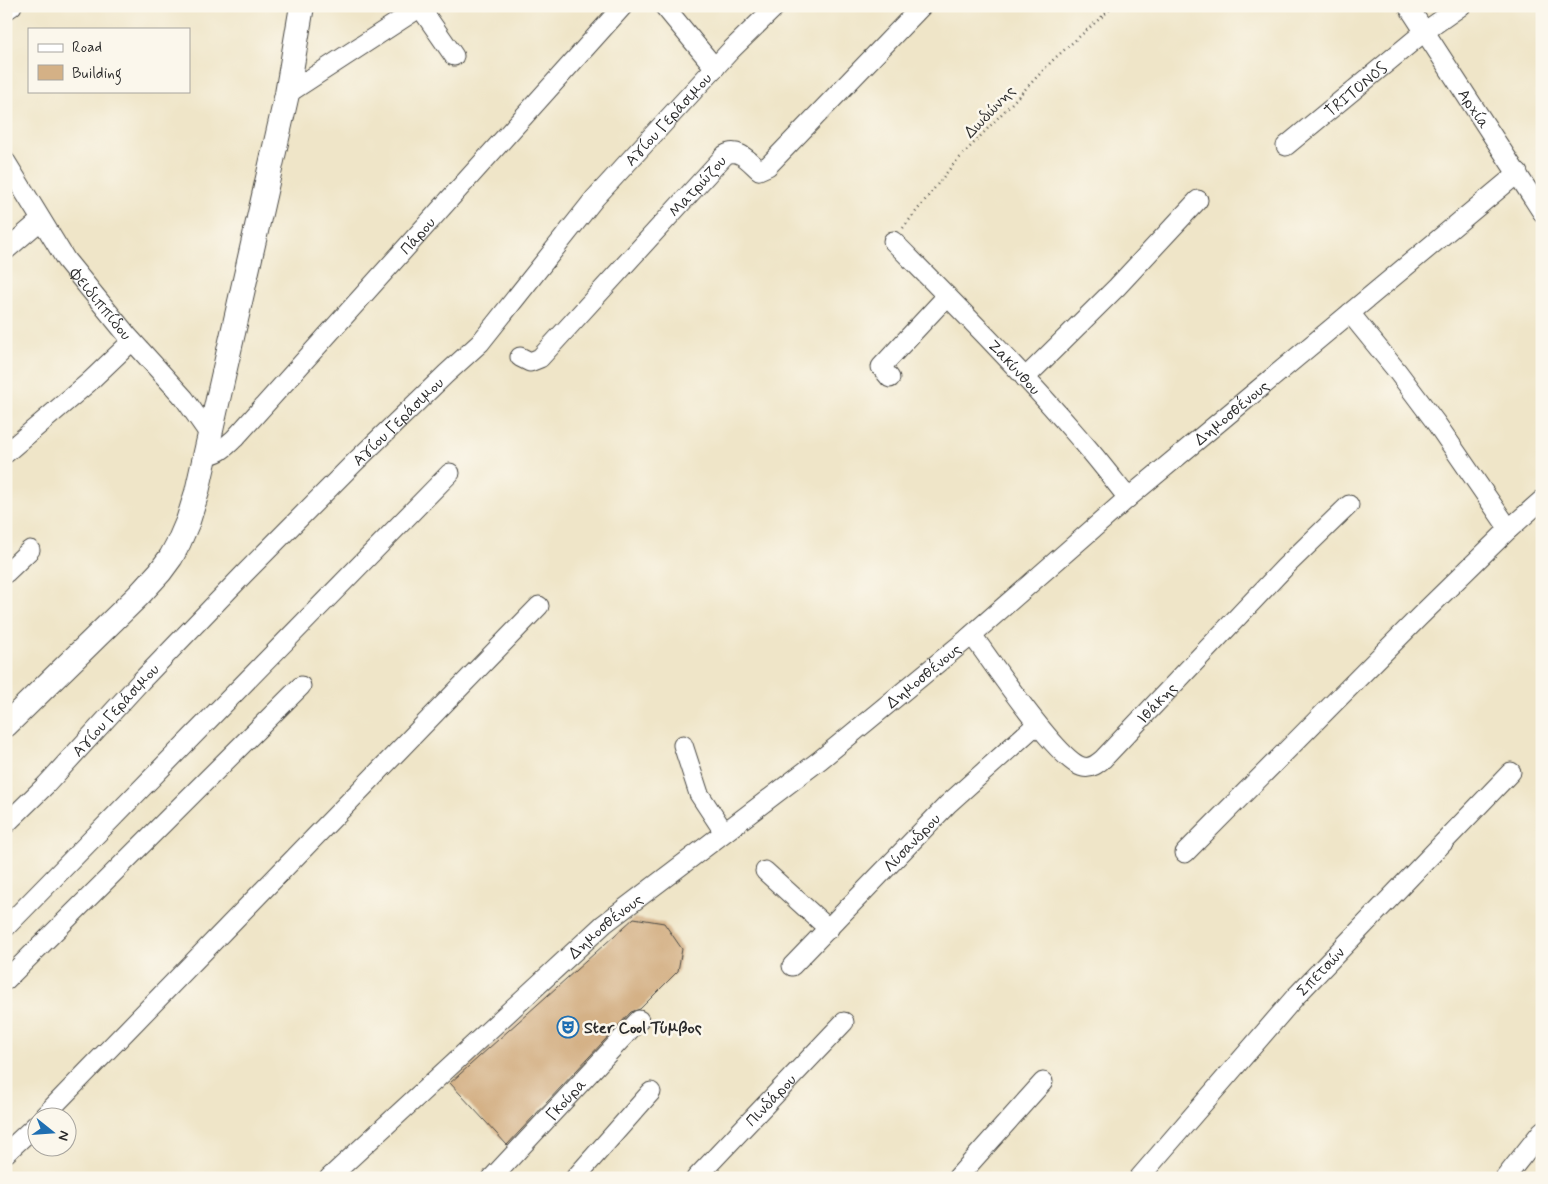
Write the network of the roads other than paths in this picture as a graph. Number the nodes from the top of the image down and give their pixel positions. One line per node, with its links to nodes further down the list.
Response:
1 (12, 6): 10 (street)
2 (302, 6): 14 (main road)
3 (623, 6): 29 (street, Πάρου)
4 (664, 6): 13 (street)
5 (776, 6): 13 (street, Αγίου Γεράσιμου)
6 (922, 6): 26 (street, Ματρώζου)
7 (1408, 6): 11 (street, Αρχία)
8 (1461, 6): 11 (street, TRITONOS)
9 (421, 7): 12 (street); 14 (street)
10 (6, 10)
11 (1424, 32): 15 (street, TRITONOS); 17 (street, Αρχία)
12 (454, 56)
13 (715, 68): 45 (street, Αγίου Γεράσιμου)
14 (287, 94): 29 (main road)
15 (1286, 146)
16 (6, 162): 20 (street, Φειδιππίδου)
17 (1518, 173): 19 (street, Αρχία); 24 (street, Δημοσθένους)
18 (1198, 200): 28 (street)
19 (1542, 212)
20 (42, 220): 22 (street); 25 (street, Φειδιππίδου)
21 (893, 241): 23 (street, Ζακύνθου)
22 (6, 250)
23 (947, 296): 27 (street); 28 (street, Ζακύνθου)
24 (1350, 312): 32 (street, Δημοσθένους); 35 (street)
25 (132, 341): 29 (street, Φειδιππίδου); 30 (street)
26 (520, 357)
27 (890, 378)
28 (1025, 378): 32 (street, Ζακύνθου)
29 (207, 445): 42 (main road)
30 (6, 453)
31 (450, 473): 49 (street)
32 (1128, 498): 39 (street, Δημοσθένους)
33 (1542, 500): 35 (street)
34 (1349, 505): 41 (street, Ιθάκης)
35 (1509, 529): 47 (street)
36 (30, 550): 37 (street)
37 (6, 573)
38 (539, 606): 57 (street)
39 (972, 634): 41 (street, Ιθάκης); 46 (street, Δημοσθένους)
40 (301, 686): 52 (street)
41 (1036, 724): 50 (street, Λύσανδρου)
42 (6, 725)
43 (682, 745): 46 (street)
44 (1510, 772): 67 (street, Σπετσών)
45 (6, 824)
46 (724, 832): 61 (street, Δημοσθένους)
47 (1185, 853)
48 (765, 871): 50 (street)
49 (6, 927)
50 (829, 929): 51 (street, Λύσανδρου)
51 (792, 966)
52 (6, 980)
53 (639, 1020): 63 (street, Γκούρα)
54 (844, 1022): 65 (street, Πινδάρου)
55 (1043, 1082): 66 (street)
56 (651, 1092): 64 (street)
57 (54, 1106)
58 (1542, 1131): 68 (street)
59 (28, 1133): 60 (street)
60 (6, 1153)
61 (330, 1178): 62 (street)
62 (340, 1178)
63 (492, 1178)
64 (575, 1178)
65 (696, 1178)
66 (957, 1178)
67 (1139, 1178)
68 (1505, 1178)

